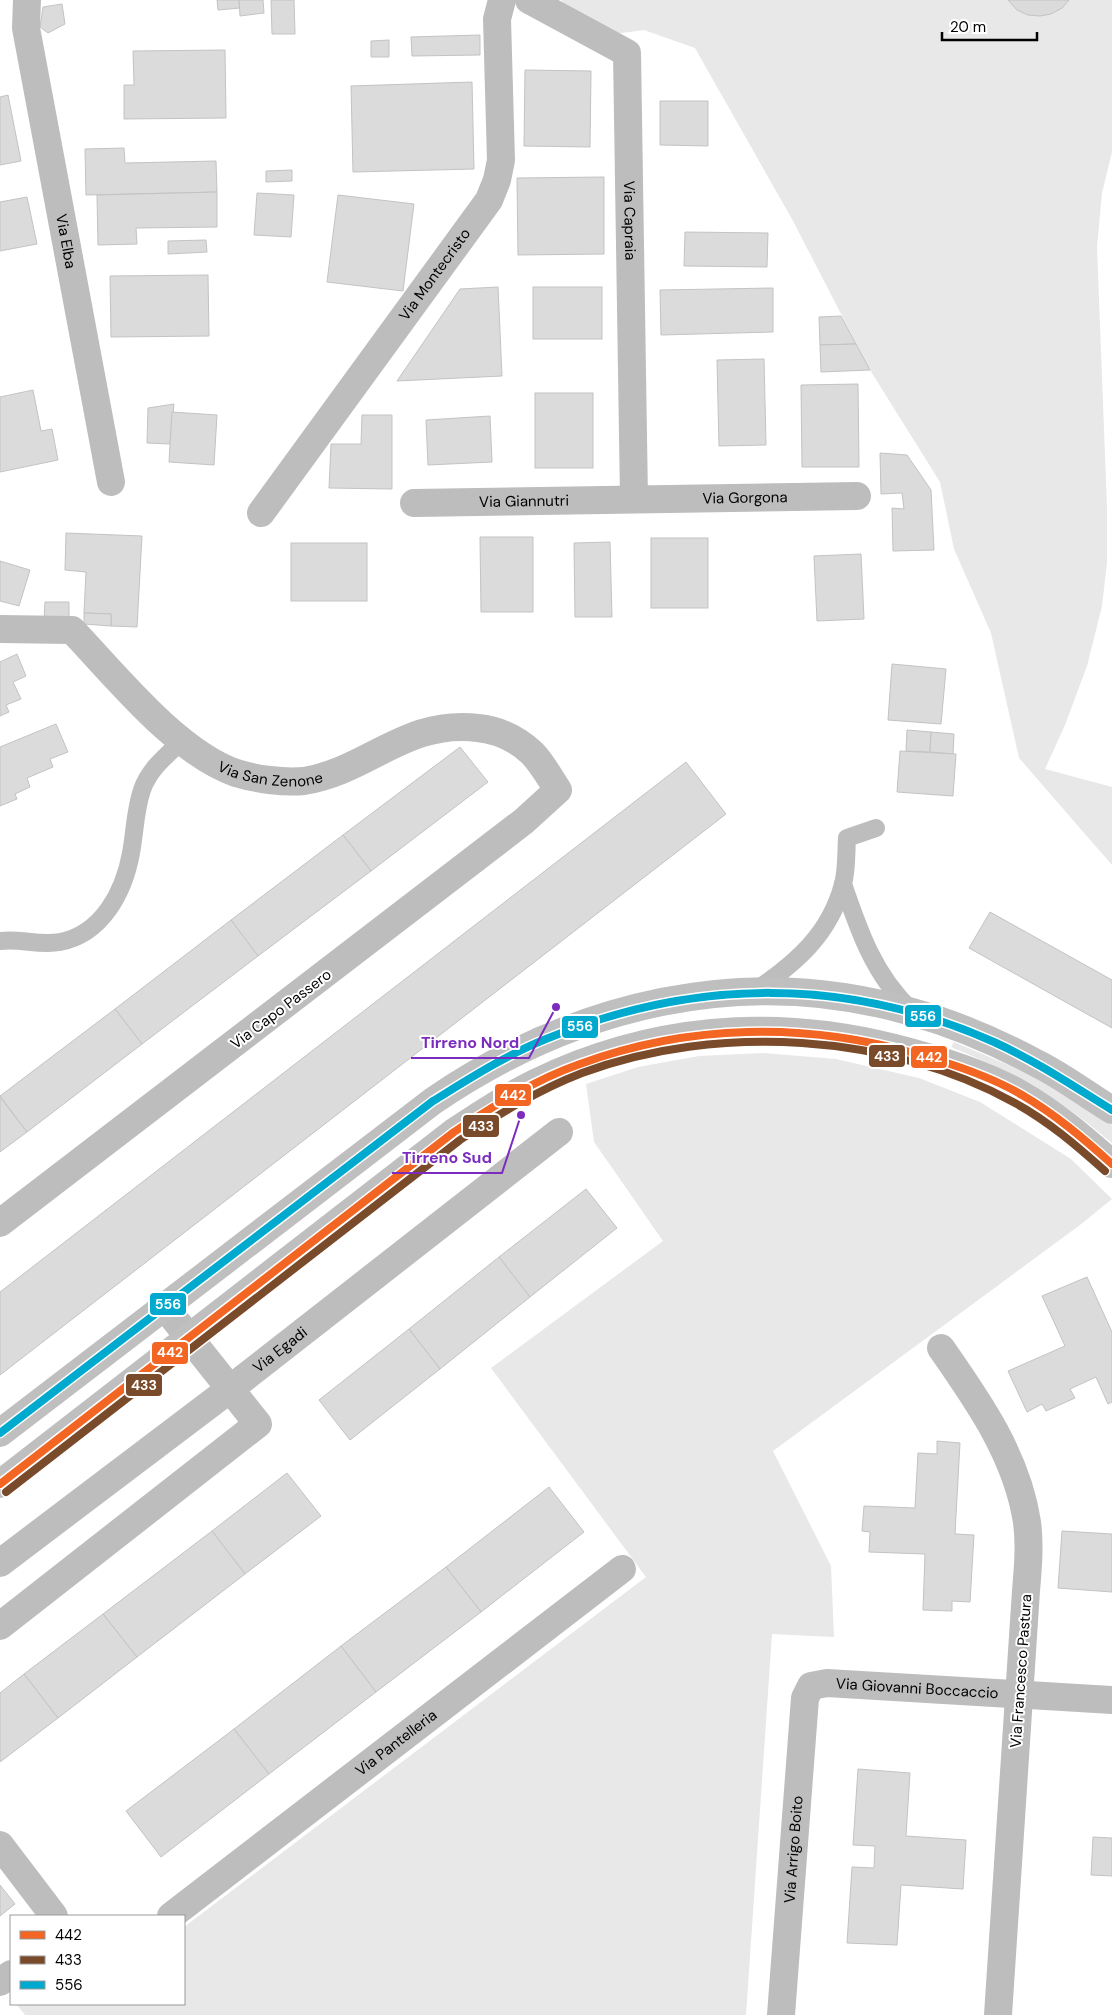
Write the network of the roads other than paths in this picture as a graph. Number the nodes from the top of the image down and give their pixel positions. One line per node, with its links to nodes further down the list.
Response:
1 (27, 0): 4 (street, Via Elba)
2 (502, 0): 8 (street, Via Montecristo)
3 (530, 0): 6 (street, Via Capraia)
4 (111, 482)
5 (857, 496): 6 (street, Via Gorgona)
6 (634, 499): 7 (street, Via Giannutri)
7 (414, 503)
8 (261, 512)
9 (0, 629): 10 (street, Via San Zenone)
10 (182, 740): 11 (street, Via San Zenone); 14 (lane)
11 (558, 790): 21 (street, Via Capo Passero)
12 (876, 828): 13 (lane)
13 (843, 884): 15 (lane); 16 (lane)
14 (0, 941)
15 (752, 992): 16 (street); 22 (street)
16 (924, 1016): 17 (street); 18 (street)
17 (924, 1055): 20 (street); 23 (street)
18 (1112, 1110)
19 (559, 1132): 25 (street, Via Egadi)
20 (1112, 1164)
21 (0, 1222)
22 (164, 1306): 23 (street); 26 (street)
23 (189, 1337): 25 (street); 27 (street)
24 (941, 1348): 32 (street, Via Francesco Pastura)
25 (230, 1389): 28 (street, Via Egadi); 30 (street)
26 (0, 1432)
27 (0, 1484)
28 (0, 1563)
29 (622, 1569): 36 (street, Via Pantelleria)
30 (0, 1626)
31 (811, 1686): 32 (street, Via Giovanni Boccaccio); 37 (street, Via Arrigo Boito)
32 (1019, 1695): 33 (street, Via Giovanni Boccaccio); 38 (street, Via Francesco Pastura)
33 (1112, 1700)
34 (0, 1845): 35 (street)
35 (53, 1915)
36 (172, 1915)
37 (781, 2015)
38 (998, 2015)

